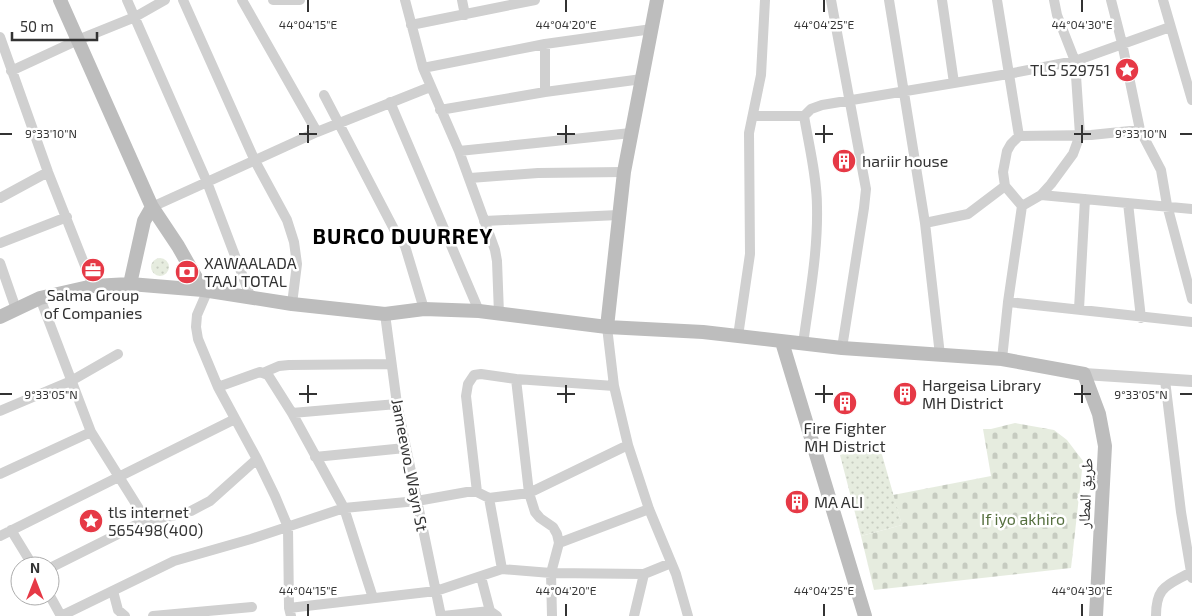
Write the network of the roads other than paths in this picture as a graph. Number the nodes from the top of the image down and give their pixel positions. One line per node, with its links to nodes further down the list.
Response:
1 (60, 0): 27 (main road)
2 (127, 0): 22 (street)
3 (165, 0): 22 (street)
4 (183, 0): 53 (street)
5 (242, 0): 48 (street)
6 (273, 0): 7 (street)
7 (300, 0)
8 (405, 0): 23 (street)
9 (462, 0): 21 (street)
10 (535, 0): 20 (street)
11 (657, 0): 25 (main road)
12 (765, 0): 44 (street)
13 (832, 0): 41 (street)
14 (889, 0): 37 (street)
15 (942, 0): 35 (street)
16 (997, 0): 33 (street)
17 (1054, 0): 30 (street)
18 (1111, 0): 28 (street)
19 (1163, 0): 24 (street)
20 (515, 2): 21 (street)
21 (465, 15): 23 (street)
22 (135, 17): 27 (street); 57 (street)
23 (412, 25): 31 (street)
24 (1170, 27): 28 (street); 40 (street)
25 (652, 29): 29 (street); 34 (main road)
26 (0, 38): 32 (street)
27 (78, 40): 32 (street); 65 (main road)
28 (1122, 43): 30 (street); 47 (street)
29 (545, 44): 31 (street); 38 (street)
30 (1075, 61): 33 (street); 50 (street)
31 (423, 68): 36 (street)
32 (11, 71): 54 (street)
33 (1008, 74): 35 (street); 51 (street)
34 (642, 79): 38 (street); 49 (main road)
35 (954, 83): 37 (street)
36 (430, 87): 42 (street); 43 (street)
37 (905, 91): 41 (street); 70 (street)
38 (545, 92): 43 (street)
39 (324, 95): 46 (street)
40 (1192, 100)
41 (850, 101): 45 (street); 94 (street)
42 (390, 102): 46 (street); 84 (street)
43 (440, 110): 52 (street)
44 (754, 116): 45 (street); 91 (street)
45 (804, 116): 93 (street)
46 (339, 124): 48 (street); 82 (street)
47 (1140, 130): 50 (street); 63 (street)
48 (317, 132): 53 (street)
49 (631, 133): 52 (street); 55 (main road)
50 (1080, 135): 51 (street); 59 (street)
51 (1019, 136): 58 (street)
52 (459, 151): 56 (street)
53 (255, 161): 57 (street); 80 (street)
54 (48, 172): 60 (street); 68 (street)
55 (624, 172): 56 (street); 67 (main road)
56 (470, 178): 69 (street)
57 (207, 182): 65 (street); 77 (street)
58 (1005, 186): 64 (street); 70 (street)
59 (1041, 196): 61 (street); 64 (street)
60 (0, 198)
61 (1085, 199): 62 (street); 83 (street)
62 (1128, 203): 63 (street); 88 (street)
63 (1167, 205): 66 (street); 78 (street)
64 (1022, 206): 79 (street)
65 (152, 208): 73 (main road); 75 (main road)
66 (1192, 209)
67 (619, 215): 69 (street); 90 (main road)
68 (67, 217): 71 (street); 74 (street)
69 (484, 221): 86 (street)
70 (925, 223): 96 (street)
71 (0, 243)
72 (0, 263): 81 (street)
73 (130, 284): 74 (main road); 75 (main road)
74 (93, 286): 76 (main road)
75 (205, 291): 77 (main road); 106 (street)
76 (40, 298): 81 (main road); 103 (street)
77 (252, 298): 80 (main road)
78 (1192, 299)
79 (1008, 302): 83 (street); 97 (street)
80 (292, 304): 85 (main road)
81 (16, 309): 87 (main road)
82 (424, 309): 84 (main road); 85 (main road)
83 (1079, 309): 88 (street)
84 (479, 311): 86 (main road)
85 (384, 314): 98 (street, Jameewo_Wayn St)
86 (499, 314): 90 (main road)
87 (0, 317)
88 (1141, 318): 89 (street)
89 (1192, 322)
90 (607, 327): 91 (main road); 105 (street)
91 (738, 336): 92 (main road)
92 (782, 342): 93 (main road); 150 (main road)
93 (803, 344): 94 (main road)
94 (842, 348): 96 (main road)
95 (118, 354): 103 (street)
96 (940, 355): 97 (main road)
97 (1002, 359): 100 (main road)
98 (391, 364): 99 (street); 107 (street, Jameewo_Wayn St)
99 (265, 372): 106 (street); 109 (street)
100 (1084, 374): 102 (street); 151 (main road, طريق المطار)
101 (516, 379): 105 (street); 118 (street); 119 (street)
102 (1165, 380): 104 (street); 135 (street)
103 (71, 381): 108 (street); 111 (street)
104 (1192, 381)
105 (614, 386): 112 (street)
106 (218, 387): 110 (street)
107 (397, 404): 109 (street); 113 (street, Jameewo_Wayn St)
108 (0, 411)
109 (292, 413): 114 (street)
110 (235, 419): 115 (street); 117 (street)
111 (91, 432): 116 (street); 117 (street)
112 (628, 444): 119 (street); 123 (street)
113 (405, 448): 114 (street); 121 (street, Jameewo_Wayn St)
114 (315, 457): 122 (street)
115 (257, 459): 124 (street); 125 (street)
116 (0, 474)
117 (120, 476): 124 (street); 126 (street)
118 (477, 492): 120 (street); 121 (street)
119 (529, 493): 120 (street); 128 (street)
120 (489, 498): 132 (street)
121 (416, 500): 122 (street); 138 (street, Jameewo_Wayn St)
122 (344, 508): 125 (street); 139 (street)
123 (649, 510): 128 (street); 131 (street)
124 (146, 520): 130 (street)
125 (288, 527): 137 (street); 141 (street)
126 (12, 530): 127 (street); 129 (street)
127 (0, 536)
128 (558, 543): 133 (street)
129 (28, 556)
130 (60, 563)
131 (671, 563): 134 (street); 149 (street)
132 (502, 569): 133 (street); 136 (street)
133 (552, 573): 134 (street); 147 (street)
134 (644, 574): 148 (street)
135 (1191, 575): 152 (street)
136 (481, 577): 138 (street); 142 (street)
137 (113, 591): 143 (street); 144 (street)
138 (436, 591): 139 (street); 146 (street, Jameewo_Wayn St)
139 (373, 598): 141 (street)
140 (252, 606): 145 (street)
141 (290, 612)
142 (493, 614): 146 (street)
143 (61, 616)
144 (125, 616)
145 (152, 616)
146 (442, 616)
147 (552, 616)
148 (634, 616)
149 (688, 616)
150 (865, 616)
151 (1096, 616)
152 (1156, 616)

